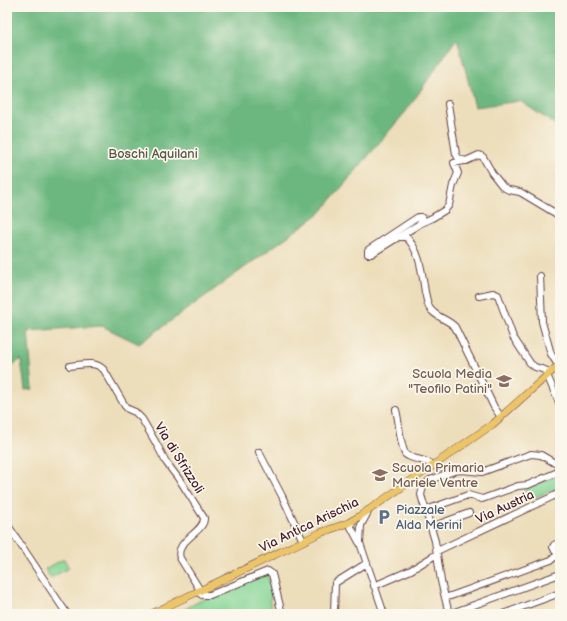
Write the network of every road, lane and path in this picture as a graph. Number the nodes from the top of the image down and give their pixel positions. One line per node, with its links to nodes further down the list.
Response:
1 (448, 104): 2 (street)
2 (464, 161): 3 (street); 4 (street)
3 (560, 216)
4 (422, 220): 5 (street); 6 (street)
5 (414, 228): 6 (street); 7 (street)
6 (399, 236): 7 (street)
7 (411, 242): 15 (street)
8 (540, 276): 10 (street)
9 (479, 296): 12 (street)
10 (559, 365): 12 (main road, Via Antica Arischia)
11 (70, 366): 38 (street, Via di Sfrizzoli)
12 (549, 374): 13 (street); 15 (main road, Via Antica Arischia)
13 (560, 405)
14 (396, 410): 17 (street)
15 (501, 417): 17 (main road, Via Antica Arischia)
16 (259, 452): 31 (street)
17 (434, 466): 20 (main road, Via Antica Arischia)
18 (560, 466): 21 (street)
19 (560, 471): 24 (street)
20 (424, 472): 21 (street); 23 (main road, Via Antica Arischia)
21 (429, 480): 24 (street)
22 (560, 493): 33 (street, Via Austria)
23 (369, 510): 26 (main road, Via Antica Arischia); 30 (street)
24 (426, 510): 29 (street)
25 (469, 513): 29 (street)
26 (352, 521): 28 (main road, Via Antica Arischia); 30 (street)
27 (7, 524): 41 (street)
28 (339, 526): 30 (street); 31 (main road, Via Antica Arischia)
29 (430, 527): 33 (street)
30 (357, 534): 35 (street)
31 (303, 541): 38 (main road, Via Antica Arischia)
32 (560, 542): 34 (street)
33 (437, 552): 37 (street, Via Austria); 40 (street)
34 (560, 553): 40 (street)
35 (366, 563): 37 (street); 44 (street)
36 (560, 574): 46 (street)
37 (374, 586): 45 (street)
38 (199, 591): 42 (main road, Via Antica Arischia); 43 (street)
39 (560, 593): 47 (street)
40 (445, 598): 46 (street)
41 (66, 614)
42 (151, 614)
43 (282, 614)
44 (334, 614)
45 (384, 614)
46 (449, 614)
47 (503, 614)

